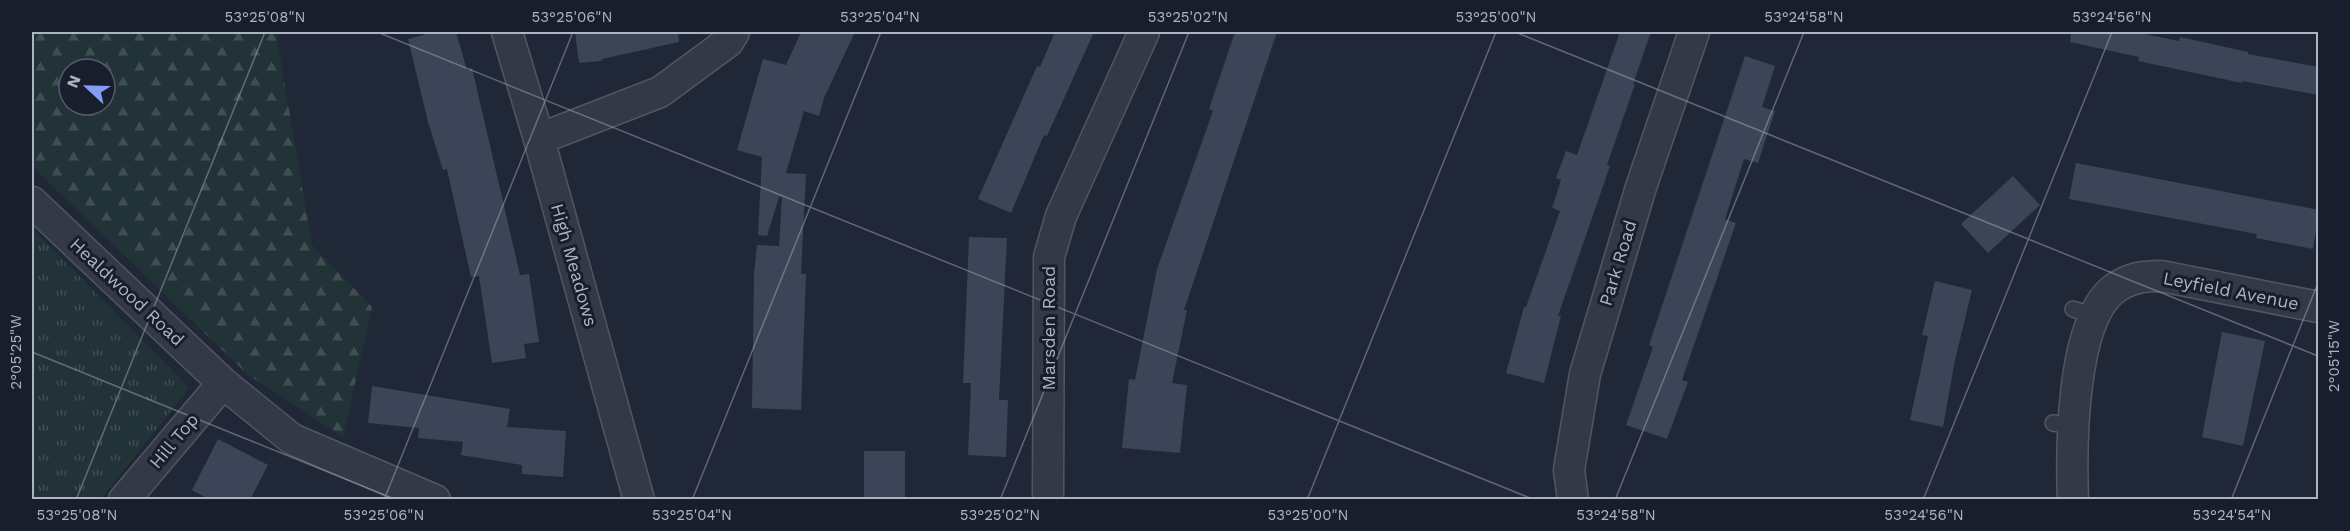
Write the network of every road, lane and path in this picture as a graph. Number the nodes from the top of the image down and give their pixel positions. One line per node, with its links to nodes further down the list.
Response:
1 (507, 32): 5 (street, High Meadows)
2 (734, 32): 5 (street)
3 (1144, 32): 12 (street, Marsden Road)
4 (1694, 32): 13 (street, Park Road)
5 (539, 139): 11 (street, High Meadows)
6 (32, 202): 8 (street, Healdwood Road)
7 (2319, 307): 14 (street, Leyfield Avenue)
8 (223, 383): 9 (street, Hill Top); 10 (street, Healdwood Road)
9 (124, 500)
10 (435, 500)
11 (639, 500)
12 (1048, 500)
13 (1573, 500)
14 (2073, 500)

